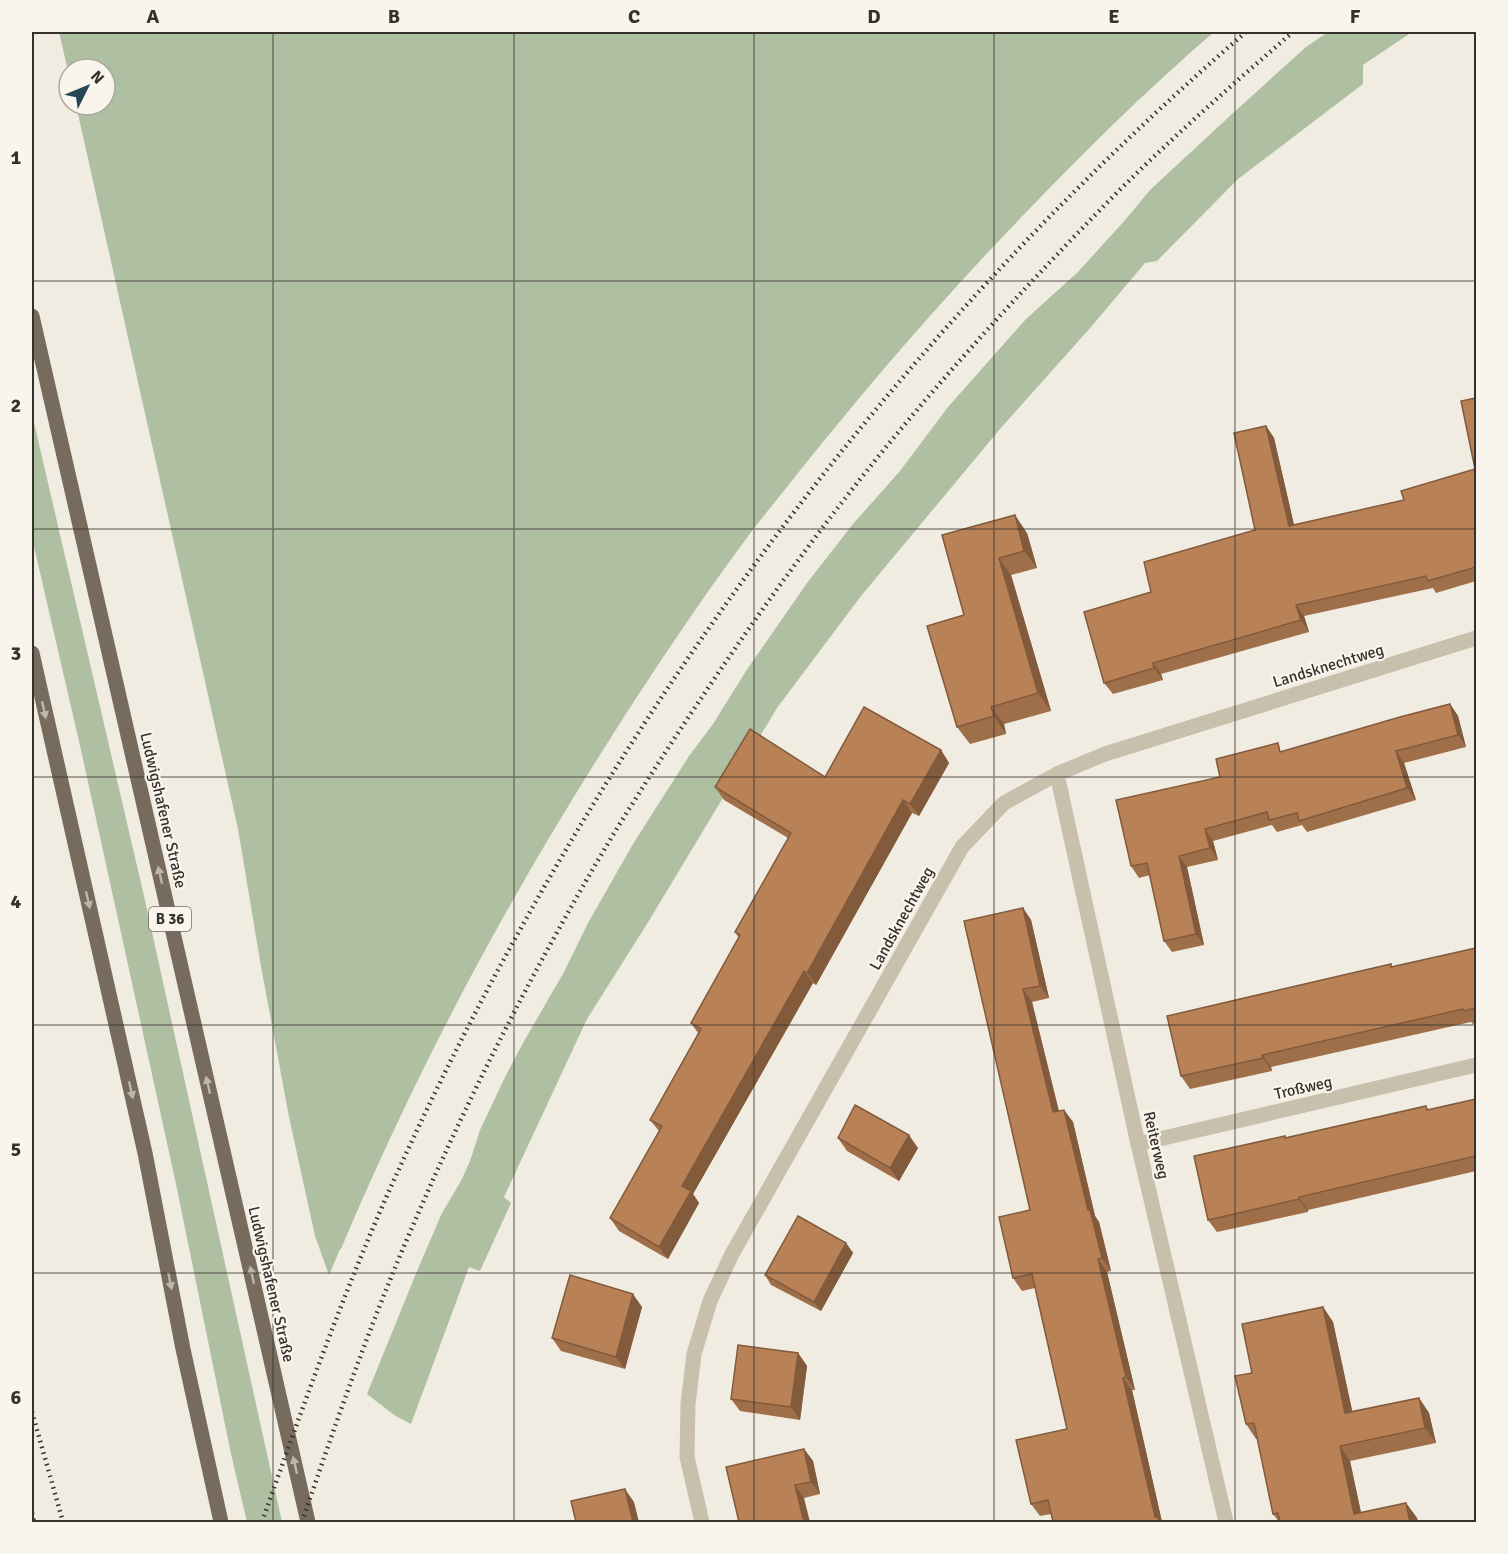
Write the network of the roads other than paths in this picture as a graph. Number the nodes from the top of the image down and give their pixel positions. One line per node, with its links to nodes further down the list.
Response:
1 (32, 316): 8 (main road, Ludwigshafener Straße / B 36, one-way to 1)
2 (1476, 638): 4 (street, Landsknechtweg)
3 (32, 653): 7 (main road, one-way to 7)
4 (1057, 774): 6 (street, Reiterweg); 9 (street, Landsknechtweg)
5 (1476, 1065): 6 (street, Troßweg)
6 (1138, 1144): 10 (street, Reiterweg)
7 (221, 1522)
8 (309, 1522)
9 (702, 1522)
10 (1226, 1522)

